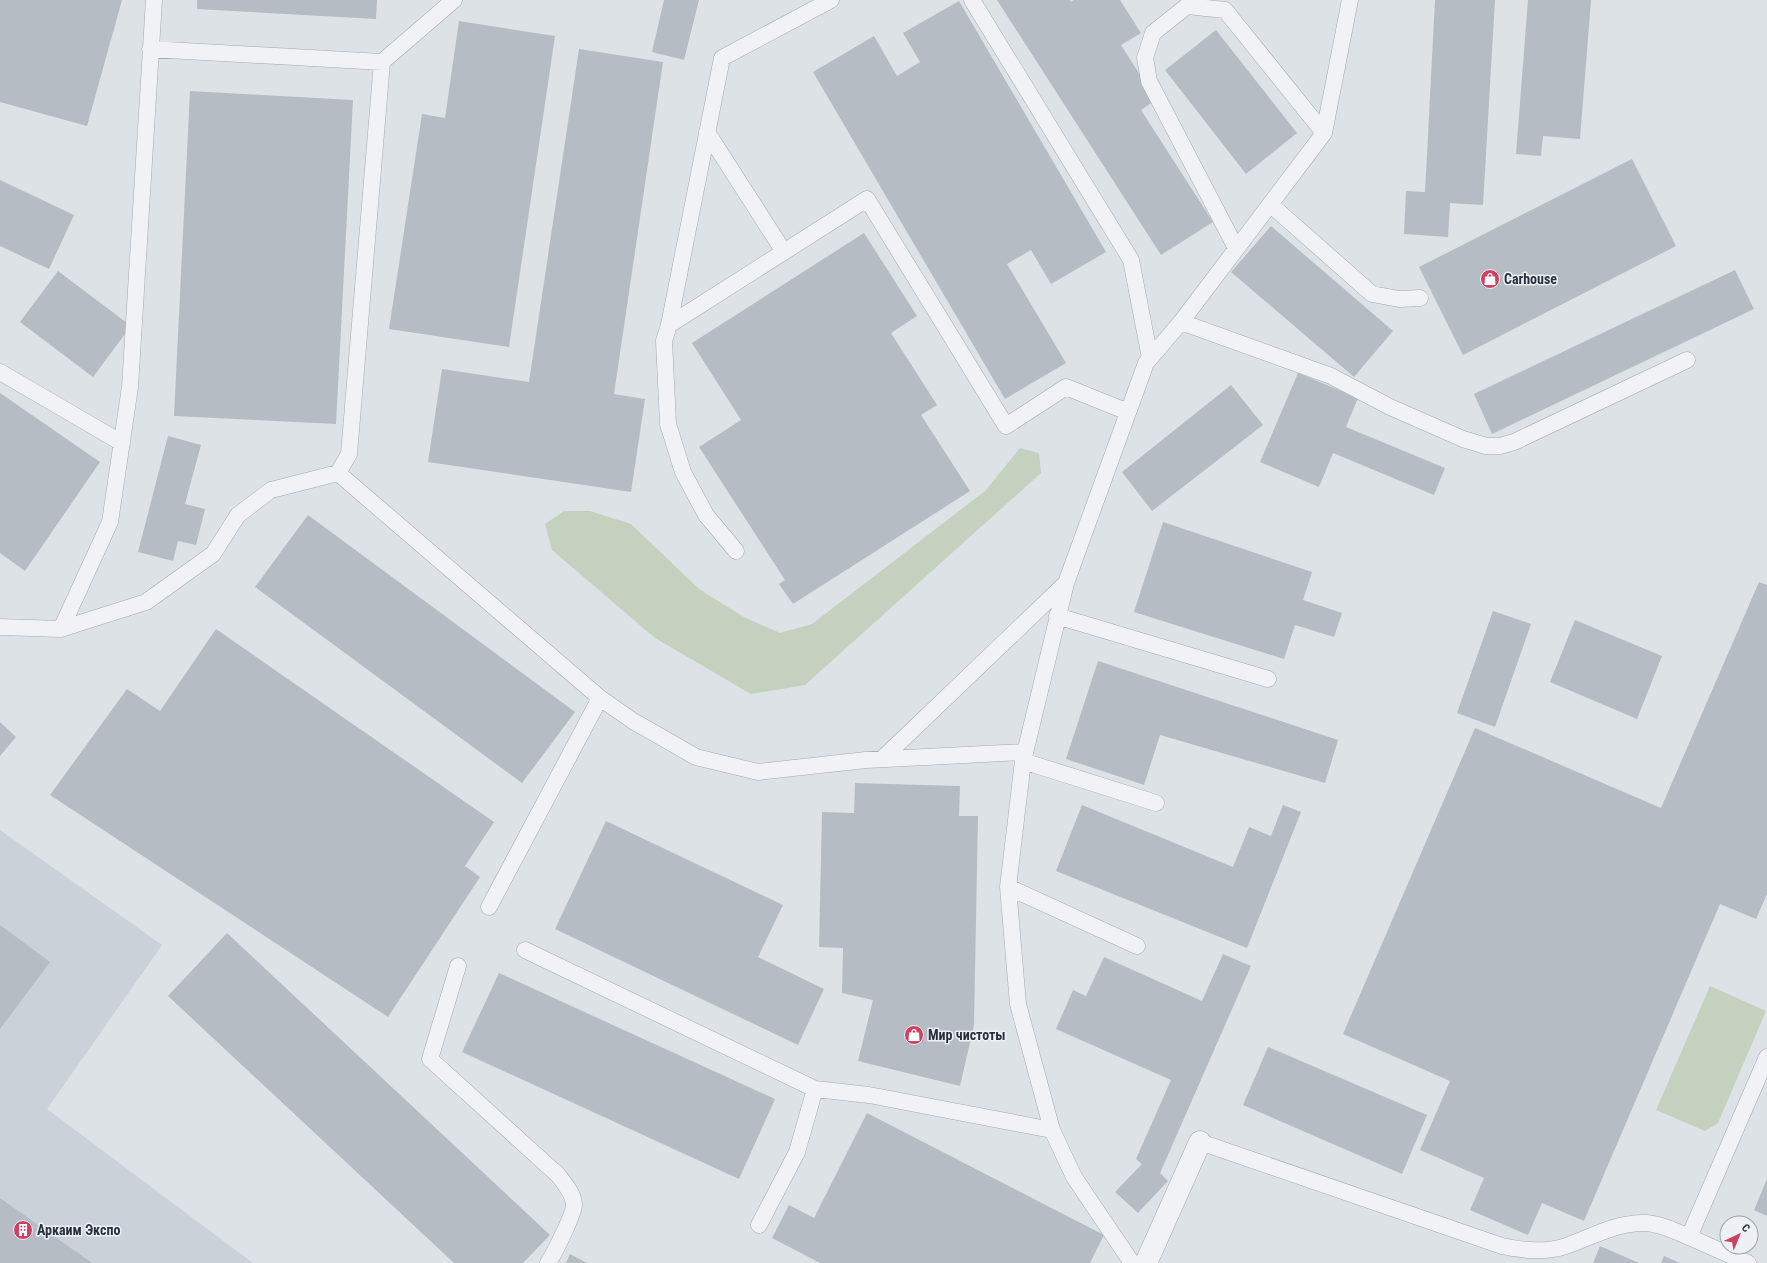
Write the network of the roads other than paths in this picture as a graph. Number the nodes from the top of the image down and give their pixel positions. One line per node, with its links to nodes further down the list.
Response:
1 (154, 0): 6 (lane)
2 (454, 0): 7 (lane)
3 (831, 0): 8 (lane)
4 (972, 0): 16 (lane)
5 (1350, 0): 9 (lane)
6 (150, 49): 7 (lane); 20 (lane)
7 (382, 62): 21 (lane)
8 (707, 132): 12 (lane); 15 (lane)
9 (1324, 133): 10 (lane); 11 (lane)
10 (1270, 204): 11 (lane); 13 (lane)
11 (1236, 248): 14 (lane)
12 (784, 252): 15 (lane); 19 (lane)
13 (1420, 298)
14 (1181, 322): 16 (lane); 17 (lane)
15 (669, 325): 22 (lane)
16 (1150, 358): 19 (lane)
17 (1687, 360)
18 (0, 372): 20 (lane)
19 (1128, 412): 23 (lane)
20 (122, 444): 26 (lane)
21 (338, 473): 26 (lane); 28 (lane)
22 (736, 551)
23 (1066, 583): 24 (lane); 30 (lane)
24 (1057, 616): 27 (lane); 29 (lane)
25 (0, 627): 26 (lane)
26 (60, 629)
27 (1268, 679)
28 (600, 698): 30 (lane); 33 (lane)
29 (1024, 756): 30 (lane); 31 (lane); 32 (lane)
30 (882, 759)
31 (1156, 803)
32 (1008, 887): 34 (lane); 39 (lane)
33 (489, 906)
34 (1137, 946)
35 (525, 950): 38 (lane)
36 (458, 966): 43 (lane)
37 (1767, 1058): 42 (lane)
38 (815, 1089): 39 (lane); 41 (lane)
39 (1052, 1130): 44 (lane)
40 (1200, 1142): 42 (lane); 45 (street)
41 (759, 1225)
42 (1689, 1238): 46 (lane)
43 (548, 1263)
44 (1132, 1263)
45 (1146, 1263)
46 (1748, 1263)

